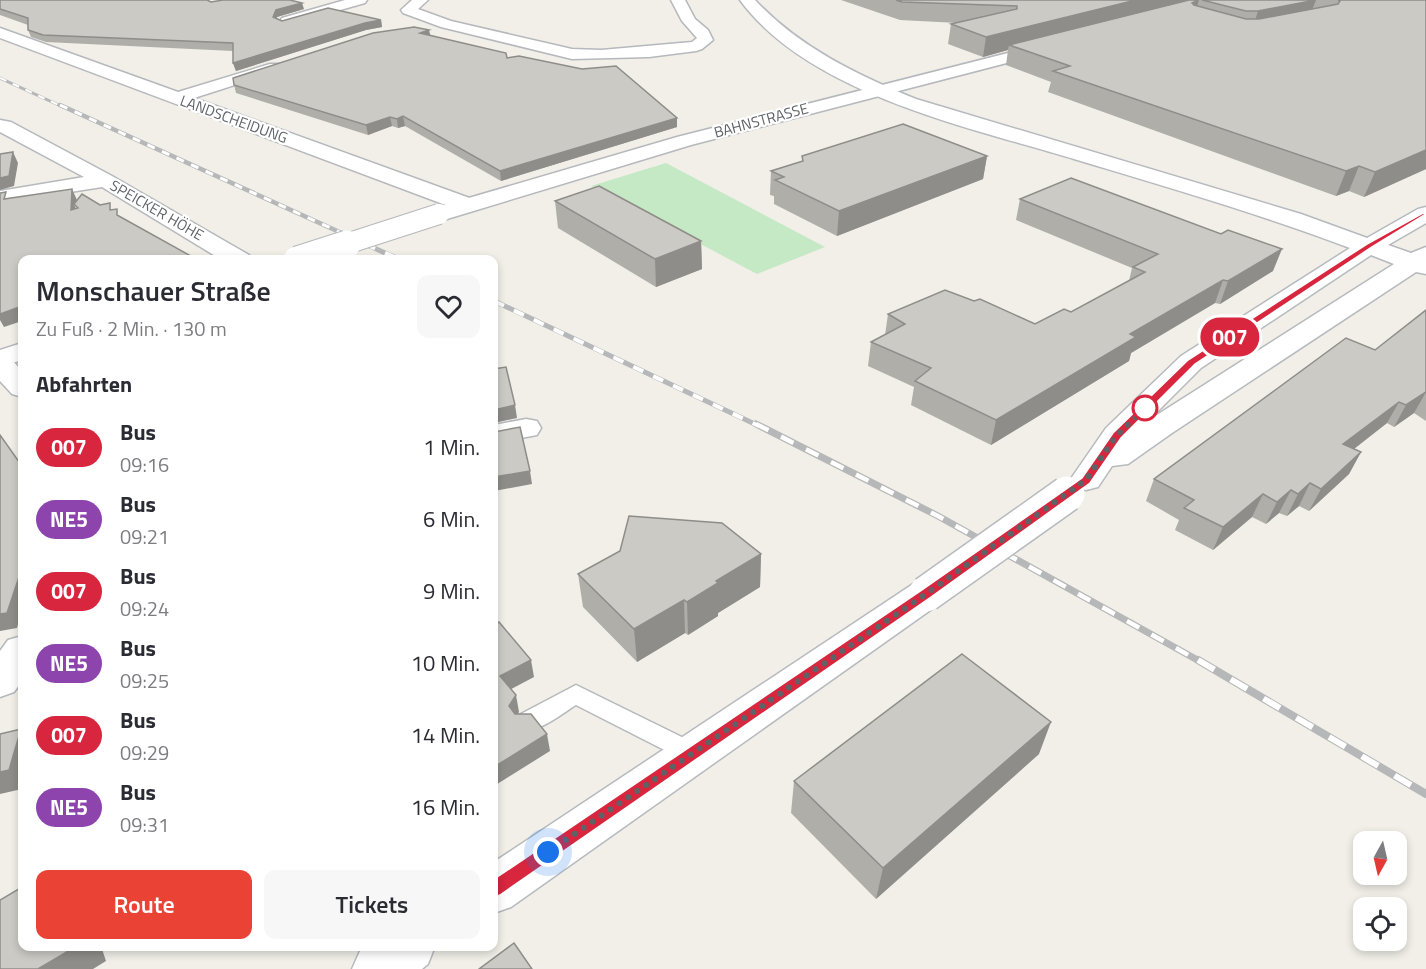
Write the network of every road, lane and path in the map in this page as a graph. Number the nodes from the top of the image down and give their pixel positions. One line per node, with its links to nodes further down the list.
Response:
1 (360, 0): 5 (street)
2 (421, 0): 6 (street)
3 (678, 0): 6 (street)
4 (747, 0): 11 (street)
5 (283, 22)
6 (446, 24): 7 (street)
7 (413, 28)
8 (0, 33): 12 (street, LANDSCHEIDUNG)
9 (1068, 42): 11 (street, BAHNSTRASSE)
10 (286, 63): 12 (street)
11 (879, 90): 16 (street, BAHNSTRASSE); 18 (street)
12 (178, 98): 16 (street, LANDSCHEIDUNG)
13 (0, 126): 14 (street, SPEICKER HÖHE)
14 (105, 180): 15 (street, SPEICKER HÖHE); 19 (street, SPEICKER HÖHE)
15 (0, 196)
16 (467, 205): 20 (street, BAHNSTRASSE, bridge)
17 (1426, 214): 18 (street)
18 (1370, 246): 21 (street); 28 (street)
19 (232, 255)
20 (312, 255)
21 (1422, 261): 28 (street)
22 (18, 352): 23 (street)
23 (0, 359)
24 (0, 364): 25 (street)
25 (18, 384)
26 (526, 428): 27 (street)
27 (498, 433)
28 (1076, 487): 32 (street, bridge)
29 (18, 656): 30 (street)
30 (0, 681)
31 (527, 722): 32 (lane)
32 (692, 753): 33 (street)
33 (498, 887)
34 (403, 951): 35 (street)
35 (378, 969)

